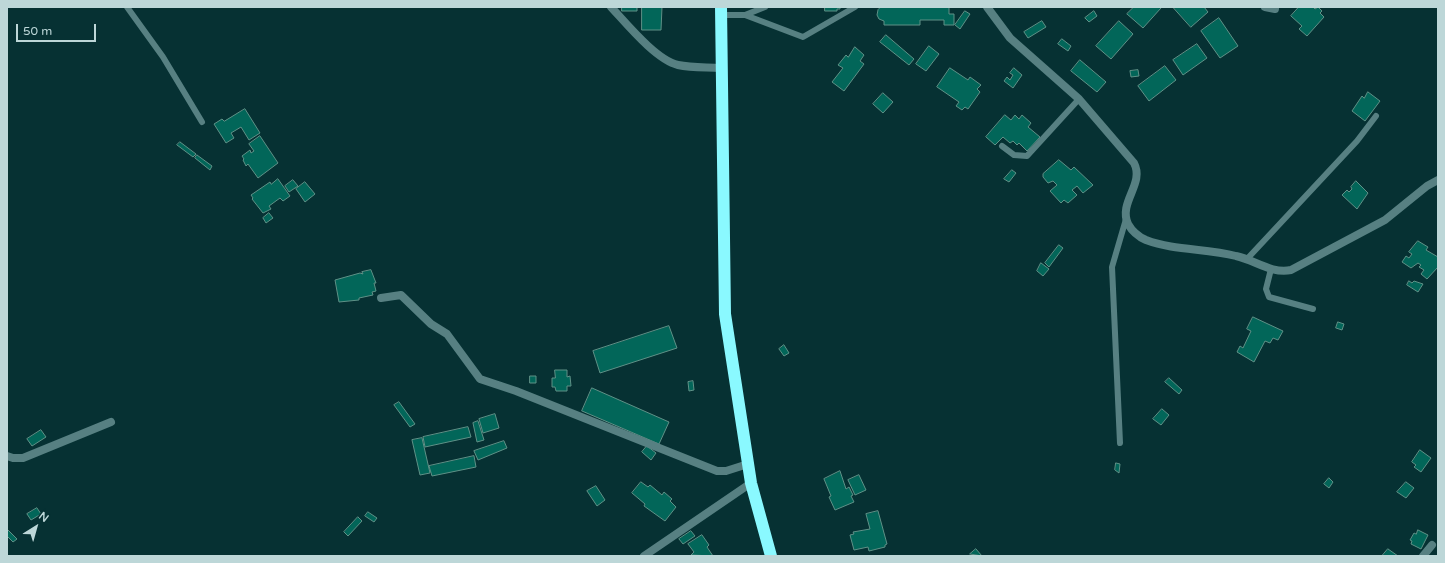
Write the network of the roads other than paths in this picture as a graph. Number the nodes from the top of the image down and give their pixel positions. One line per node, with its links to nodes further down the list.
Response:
1 (127, 7): 13 (lane)
2 (611, 7): 10 (street)
3 (765, 7): 9 (lane)
4 (855, 7): 9 (lane)
5 (987, 7): 11 (street)
6 (1265, 7): 7 (street)
7 (1275, 9)
8 (721, 11): 9 (lane); 10 (highway)
9 (745, 15)
10 (721, 68): 24 (highway)
11 (1079, 100): 14 (lane); 16 (street)
12 (1376, 116): 17 (lane)
13 (202, 122)
14 (1002, 146)
15 (1438, 180): 18 (street)
16 (1126, 217): 17 (street); 22 (lane)
17 (1247, 259): 18 (street)
18 (1271, 269): 20 (lane)
19 (381, 298): 24 (street)
20 (1313, 309)
21 (111, 422): 23 (street)
22 (1120, 443)
23 (7, 456)
24 (748, 464): 25 (highway)
25 (751, 483): 27 (street); 28 (highway)
26 (1432, 545): 29 (street)
27 (644, 556)
28 (771, 556)
29 (1423, 556)

